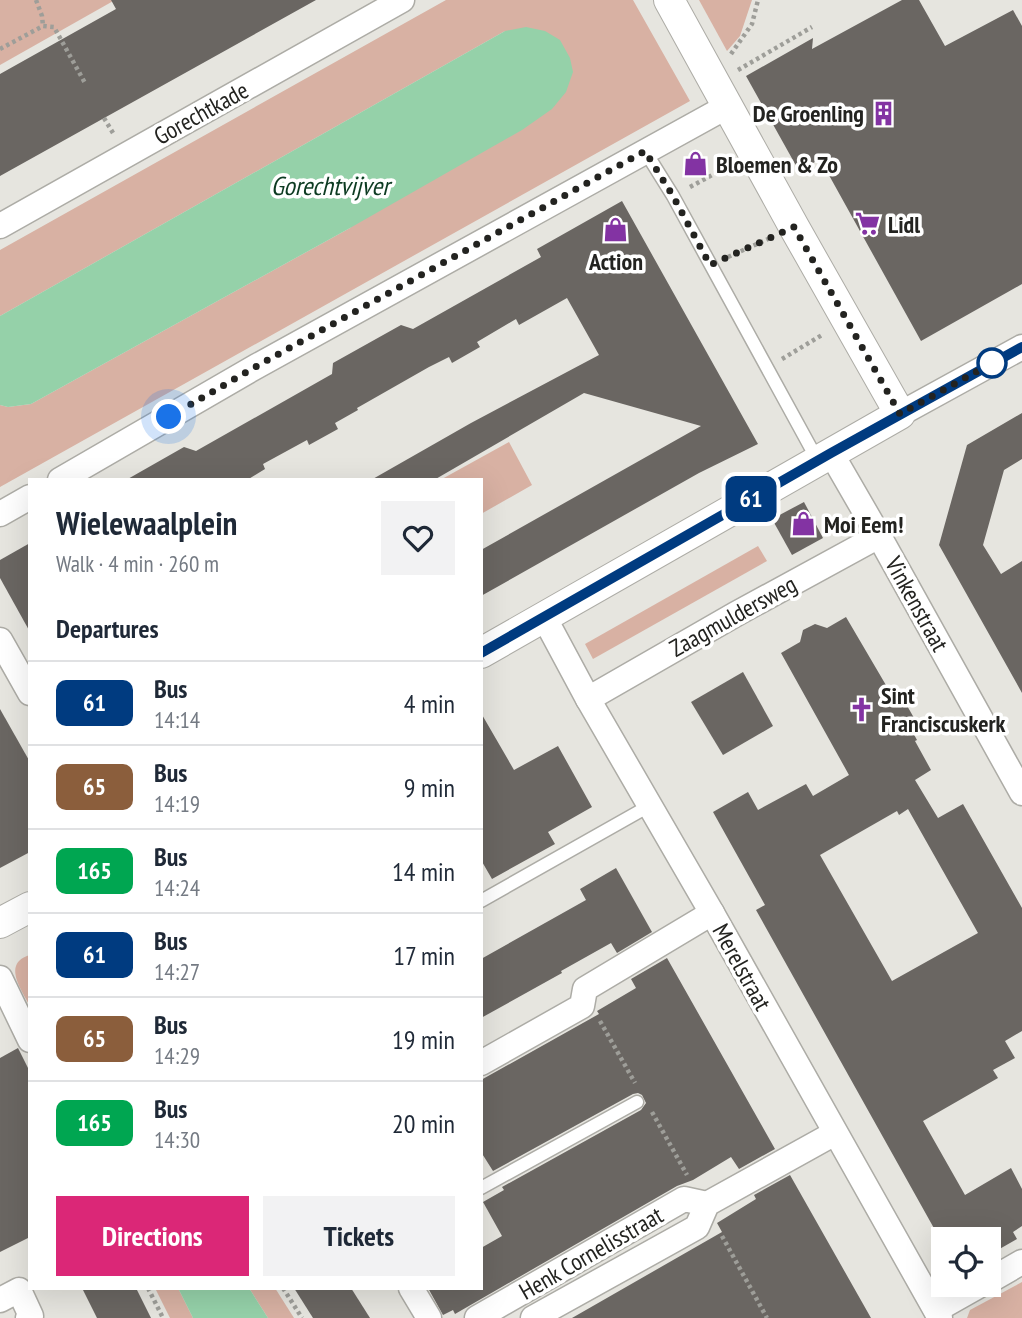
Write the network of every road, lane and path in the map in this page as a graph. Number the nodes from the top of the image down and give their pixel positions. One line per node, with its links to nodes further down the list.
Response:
1 (36, 0): 5 (path)
2 (402, 0): 13 (street, Gorechtkade)
3 (669, 0): 9 (street)
4 (758, 0): 9 (path)
5 (43, 26): 7 (path); 8 (path)
6 (812, 27): 9 (path)
7 (0, 49)
8 (85, 83)
9 (717, 86): 10 (street); 11 (street)
10 (645, 151): 12 (lane); 21 (street)
11 (754, 153): 12 (path); 14 (street)
12 (673, 196): 15 (lane)
13 (0, 226)
14 (794, 227): 15 (path); 16 (street)
15 (710, 265): 18 (lane)
16 (847, 320): 18 (path); 19 (street)
17 (1022, 347): 19 (street)
18 (767, 368): 20 (lane)
19 (900, 414): 20 (street)
20 (824, 457): 24 (street, Vinkenstraat); 25 (street)
21 (63, 478)
22 (28, 498): 23 (street)
23 (0, 514)
24 (879, 536): 29 (street, Zaagmuldersweg); 30 (street, Vinkenstraat)
25 (544, 617): 27 (street); 29 (street, Merelstraat)
26 (0, 640): 28 (street)
27 (483, 652)
28 (28, 689)
29 (588, 699): 31 (street, Merelstraat)
30 (1022, 793)
31 (649, 806): 32 (lane); 34 (street, Merelstraat)
32 (483, 900)
33 (28, 908): 35 (street)
34 (712, 913): 38 (street); 40 (street, Merelstraat)
35 (0, 923)
36 (0, 978): 37 (street)
37 (28, 1036)
38 (483, 1062)
39 (637, 1101): 41 (lane)
40 (835, 1133): 42 (street, Henk Cornelisstraat); 50 (street, Merelstraat)
41 (483, 1187)
42 (707, 1206): 55 (street, Henk Cornelisstraat); 56 (street, Henk Cornelisstraat); 57 (path)
43 (1022, 1262): 44 (street)
44 (1001, 1274)
45 (149, 1290): 52 (path)
46 (284, 1290): 53 (path)
47 (412, 1290): 54 (street)
48 (963, 1297): 50 (street)
49 (0, 1300): 51 (street)
50 (938, 1314)
51 (30, 1317)
52 (163, 1318)
53 (302, 1318)
54 (429, 1318)
55 (477, 1318)
56 (533, 1318)
57 (767, 1318)

